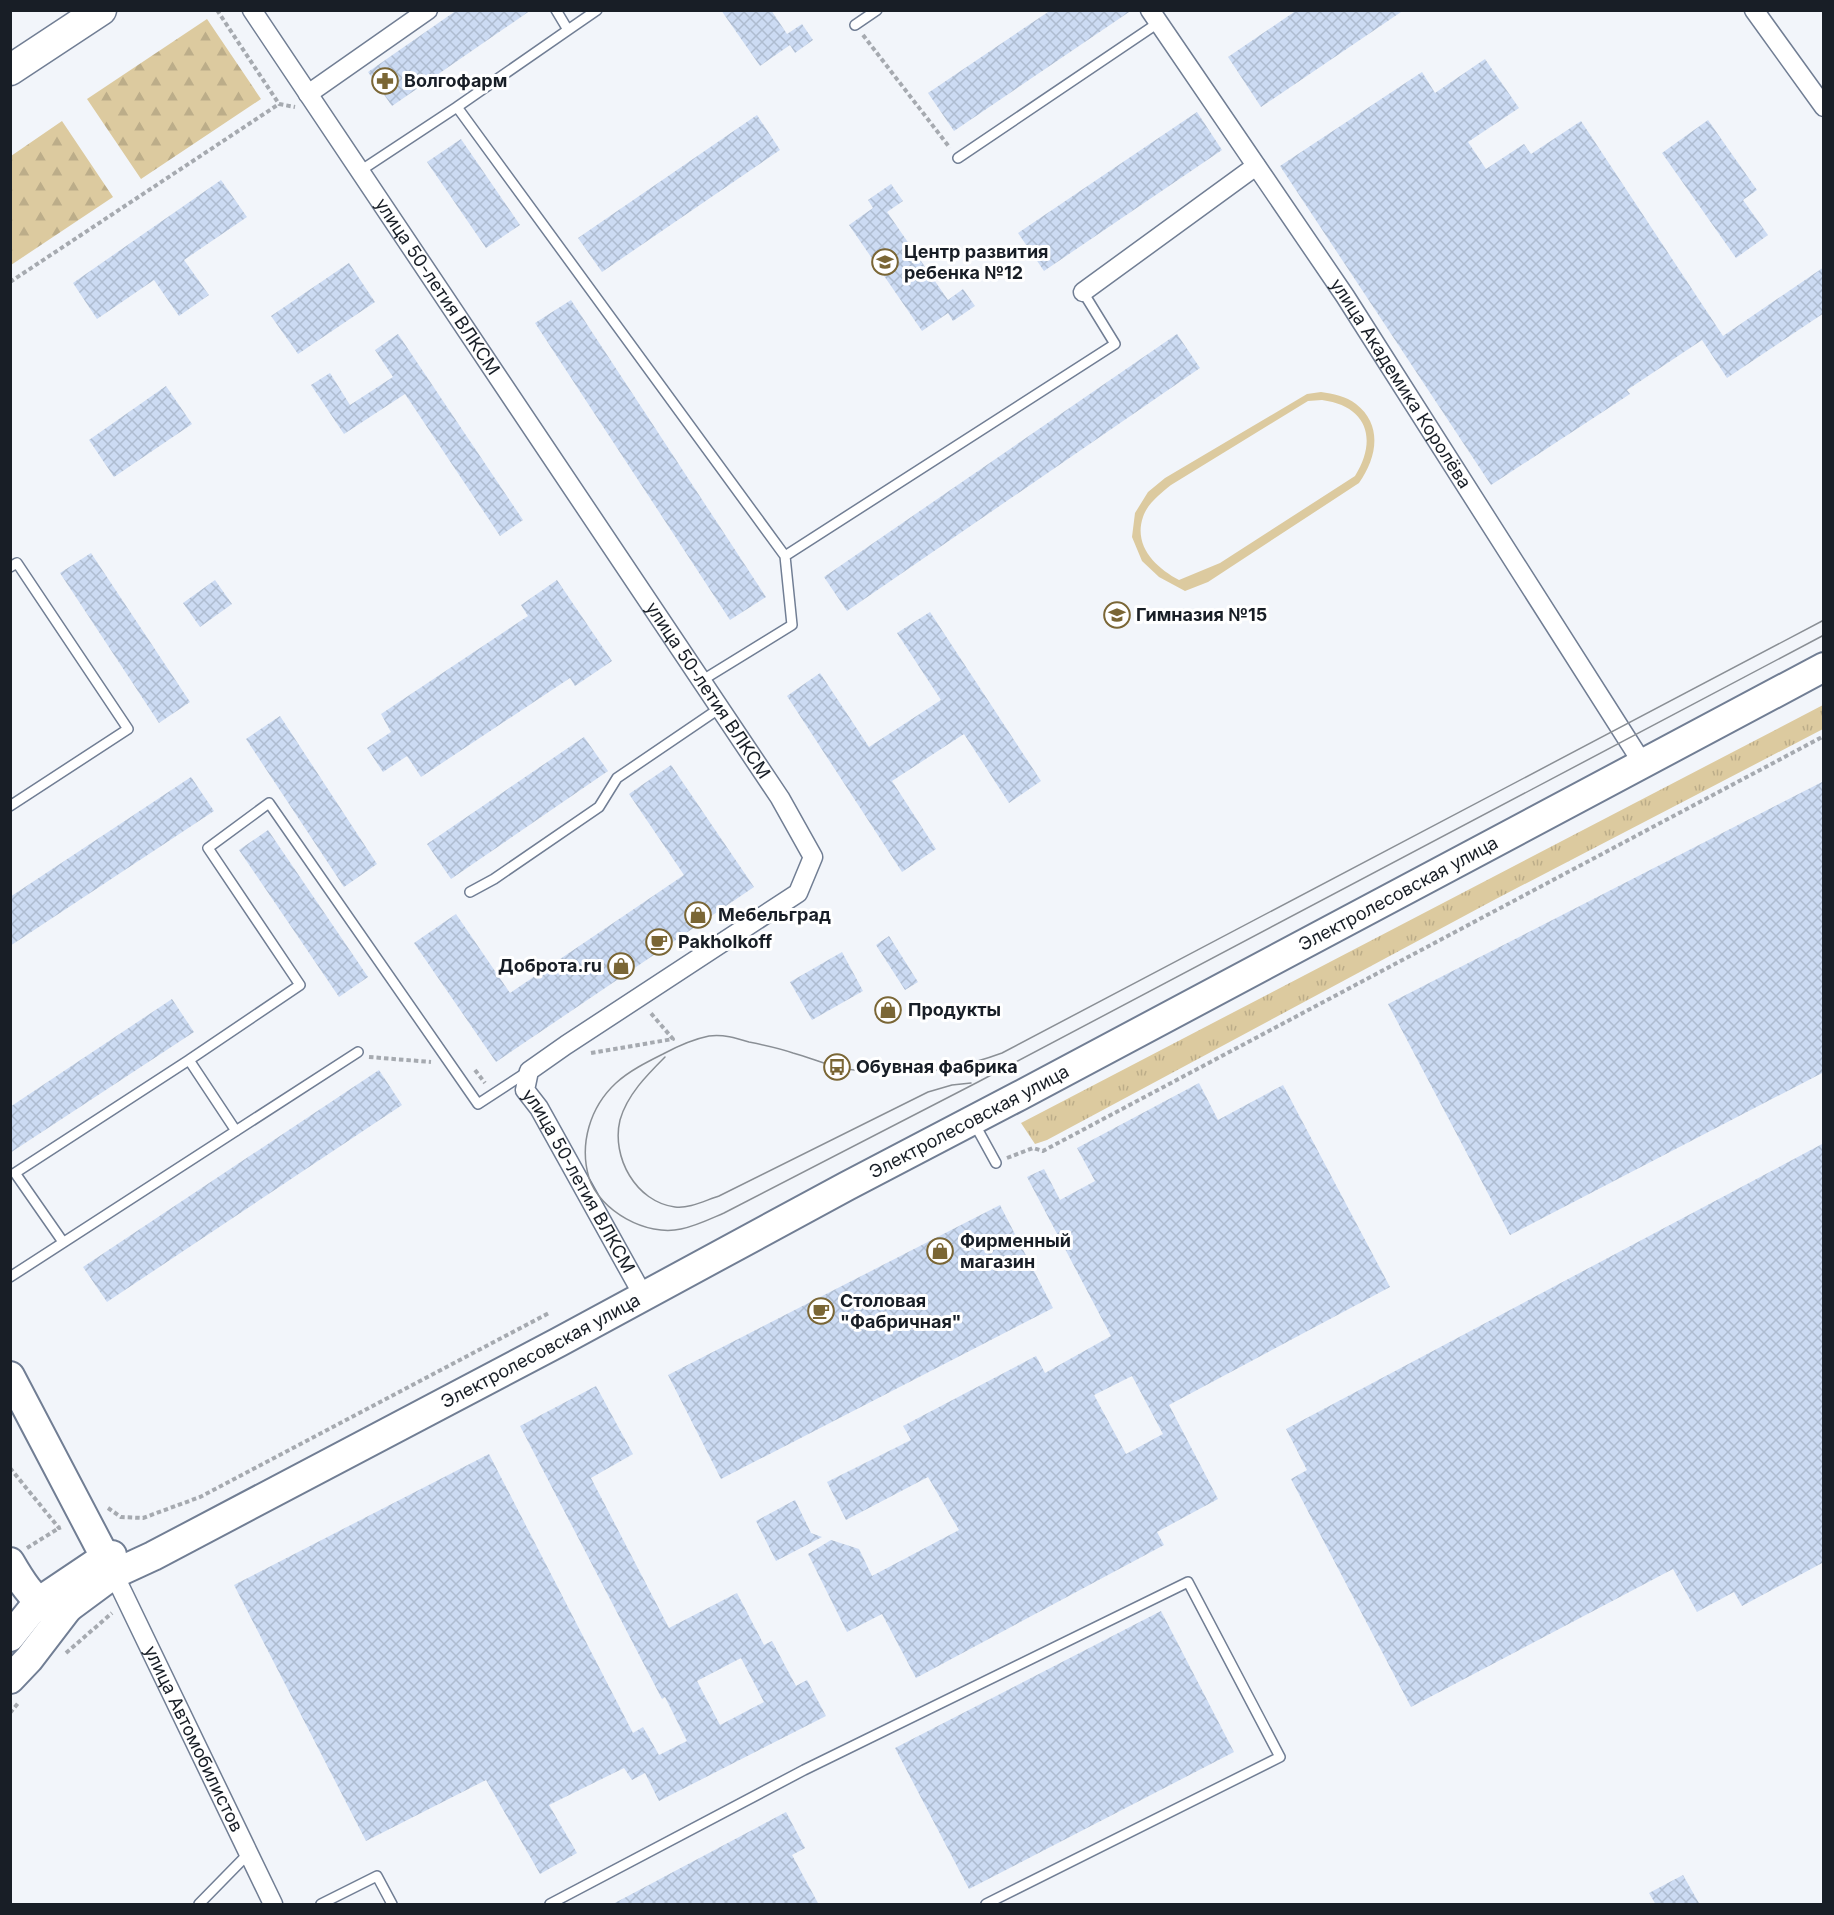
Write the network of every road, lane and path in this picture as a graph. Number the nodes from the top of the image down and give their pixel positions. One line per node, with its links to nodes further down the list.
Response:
1 (101, 10): 12 (highway)
2 (217, 10): 14 (path)
3 (252, 10): 13 (street, улица 50-летия ВЛКСМ)
4 (428, 10): 13 (street)
5 (556, 10): 11 (lane)
6 (597, 10): 11 (lane)
7 (877, 10): 10 (lane)
8 (1754, 10): 16 (street)
9 (1154, 17): 18 (lane); 19 (street, улица Академика Королёва)
10 (855, 26): 18 (path)
11 (568, 30): 15 (lane)
12 (10, 70)
13 (308, 93): 17 (street, улица 50-летия ВЛКСМ)
14 (279, 104): 17 (path); 21 (path)
15 (458, 107): 20 (lane); 23 (lane)
16 (1824, 107)
17 (320, 112): 20 (street, улица 50-летия ВЛКСМ)
18 (958, 158)
19 (1257, 166): 22 (street); 29 (street, улица Академика Королёва)
20 (360, 171): 26 (street, улица 50-летия ВЛКСМ)
21 (10, 282)
22 (1083, 292): 23 (lane)
23 (785, 555): 26 (lane)
24 (10, 567): 30 (lane)
25 (1824, 668): 29 (main road, Электролесовская улица)
26 (701, 681): 27 (street, улица 50-летия ВЛКСМ)
27 (720, 708): 31 (lane); 32 (street, улица 50-летия ВЛКСМ)
28 (1824, 736): 39 (path)
29 (1643, 764): 37 (main road, Электролесовская улица)
30 (10, 806)
31 (470, 892)
32 (637, 998): 33 (street, улица 50-летия ВЛКСМ); 33 (path)
33 (566, 1045): 36 (street, улица 50-летия ВЛКСМ)
34 (358, 1052): 38 (lane)
35 (189, 1060): 36 (lane); 38 (lane); 40 (lane)
36 (529, 1071): 42 (street, улица 50-летия ВЛКСМ)
37 (972, 1120): 39 (lane); 42 (main road, Электролесовская улица)
38 (236, 1131): 40 (lane)
39 (995, 1163)
40 (63, 1242): 41 (lane)
41 (10, 1277)
42 (644, 1297): 48 (main road, Электролесовская улица)
43 (549, 1313): 46 (path)
44 (10, 1376): 46 (main road, улица Автомобилистов)
45 (10, 1468): 46 (path)
46 (72, 1523): 47 (path); 48 (main road, улица Автомобилистов)
47 (15, 1557): 50 (main road)
48 (110, 1565): 49 (street, улица Автомобилистов); 50 (main road); 51 (main road)
49 (126, 1600): 53 (path); 55 (street, улица Автомобилистов)
50 (38, 1602): 51 (main road); 52 (main road)
51 (68, 1608): 54 (main road)
52 (10, 1637)
53 (58, 1661)
54 (10, 1679)
55 (248, 1854): 56 (lane); 57 (street, улица Автомобилистов)
56 (199, 1905)
57 (273, 1905)
58 (321, 1905): 59 (lane)
59 (392, 1905)
60 (550, 1905): 61 (lane)
61 (986, 1905)

